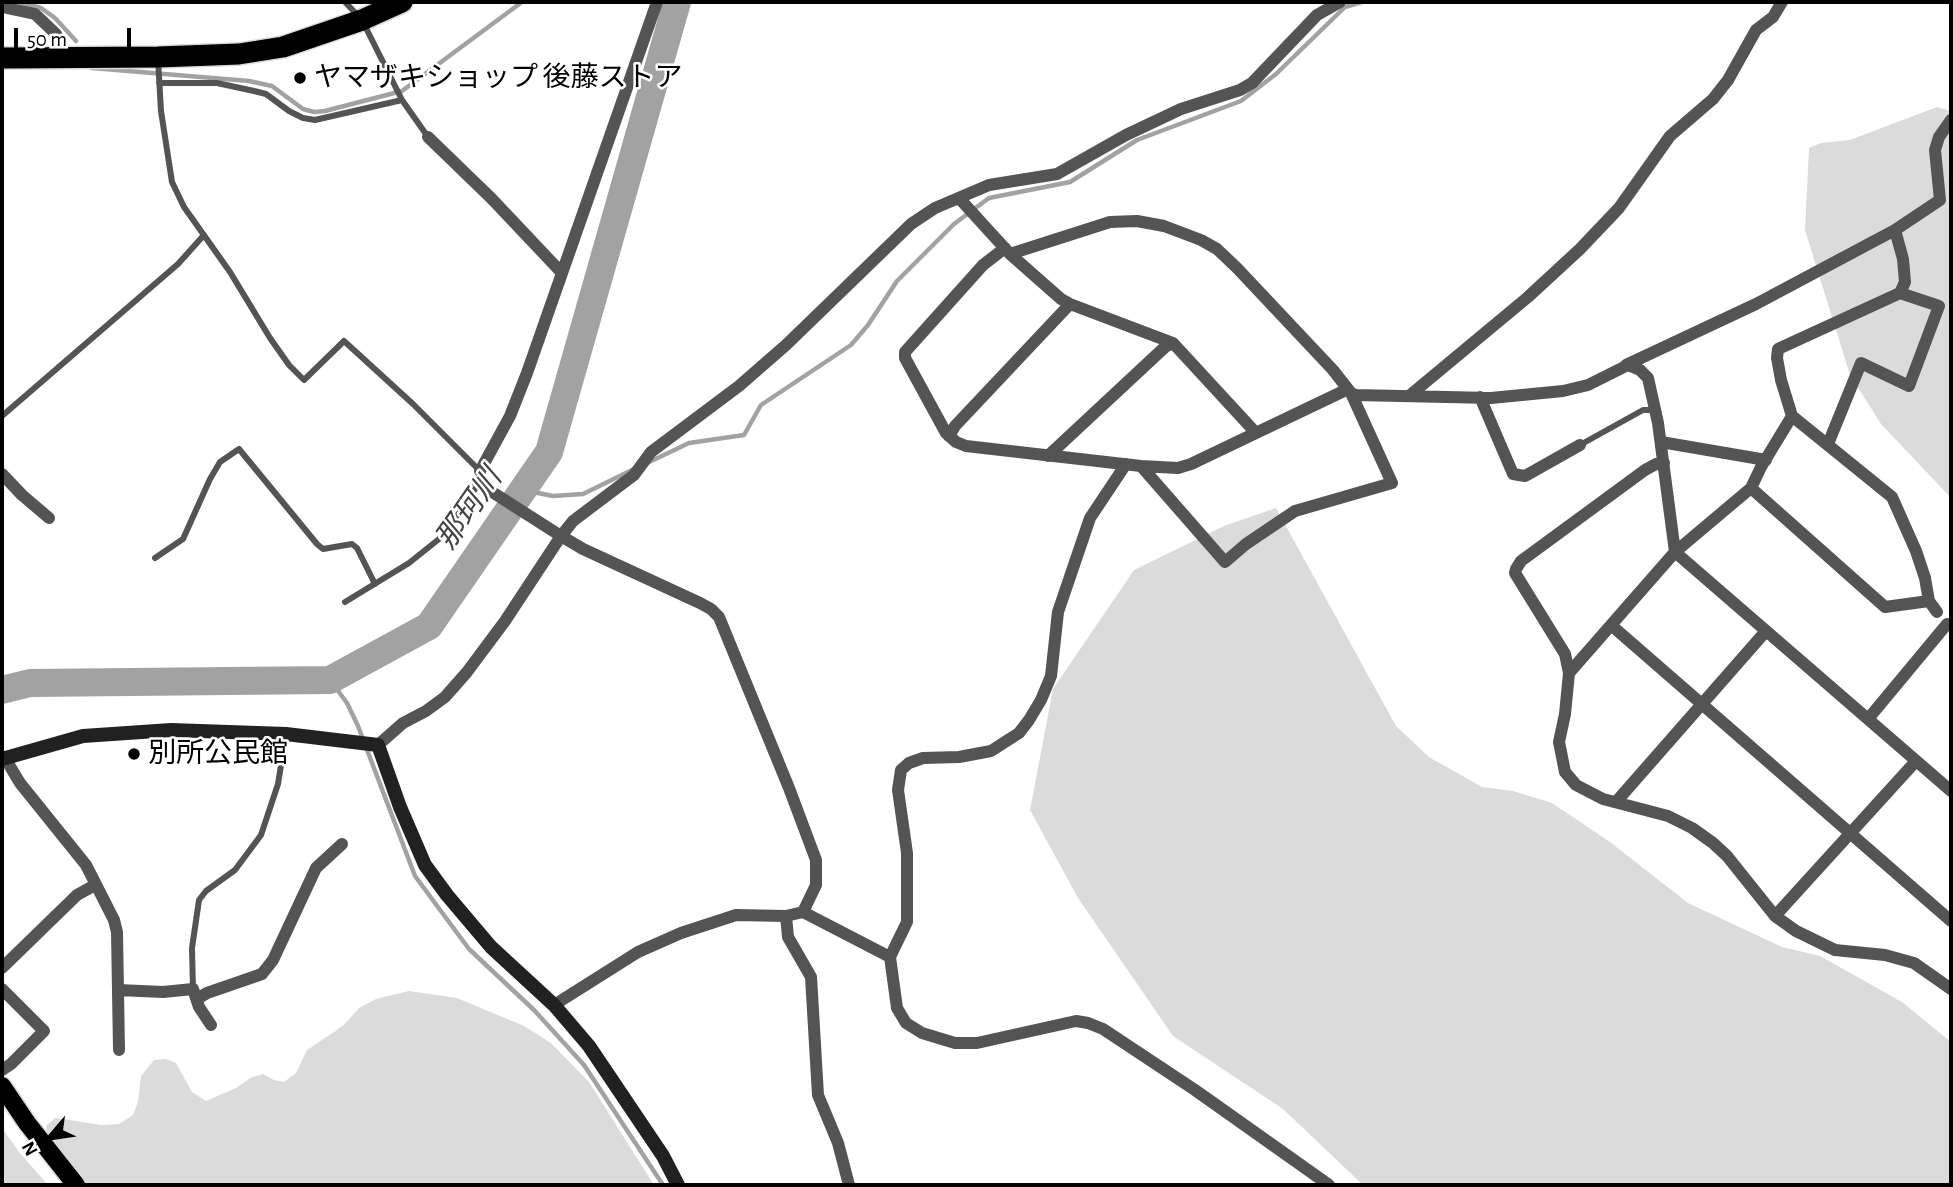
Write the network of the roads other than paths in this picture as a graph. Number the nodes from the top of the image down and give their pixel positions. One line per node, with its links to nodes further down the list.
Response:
1 (345, 2): 7 (lane)
2 (402, 2): 7 (highway)
3 (657, 2): 19 (street)
4 (1340, 2): 15 (street)
5 (1782, 2): 25 (street)
6 (2, 7): 8 (street)
7 (362, 20): 9 (highway); 12 (lane)
8 (66, 57): 9 (highway); 10 (highway)
9 (158, 57): 11 (lane)
10 (2, 58)
11 (159, 83): 12 (lane); 17 (lane)
12 (402, 100): 14 (lane)
13 (1951, 120): 16 (street)
14 (428, 137): 19 (street)
15 (959, 198): 18 (street); 44 (street)
16 (1895, 230): 20 (street); 23 (street)
17 (204, 235): 28 (lane); 41 (lane)
18 (1008, 251): 21 (street); 24 (street); 31 (street)
19 (561, 272): 41 (street)
20 (1900, 293): 29 (street); 33 (street)
21 (1070, 304): 22 (street); 31 (street)
22 (1174, 343): 30 (street); 35 (street)
23 (1622, 367): 26 (street); 27 (street)
24 (1349, 391): 25 (street); 30 (street); 39 (street)
25 (1409, 397): 26 (street)
26 (1480, 397): 34 (street)
27 (1655, 410): 32 (street); 34 (lane)
28 (2, 416)
29 (1793, 416): 33 (street); 36 (street)
30 (1256, 433): 39 (street)
31 (949, 436): 35 (street)
32 (1661, 442): 36 (street); 37 (street)
33 (1828, 444): 49 (street)
34 (1580, 445)
35 (1048, 456): 38 (street)
36 (1766, 460): 42 (street)
37 (1664, 463): 45 (street); 53 (street)
38 (1126, 464): 39 (street); 69 (street)
39 (1141, 466)
40 (2, 474): 43 (street)
41 (481, 480): 44 (street); 47 (lane)
42 (1751, 488): 45 (street); 49 (street)
43 (49, 518)
44 (557, 534): 57 (street); 65 (street)
45 (1675, 552): 50 (street); 52 (street)
46 (155, 558): 47 (lane)
47 (375, 584): 48 (lane)
48 (345, 602)
49 (1933, 606): 51 (lane)
50 (1611, 625): 53 (street); 54 (street)
51 (1949, 625): 55 (street)
52 (1766, 631): 54 (street); 55 (street)
53 (1569, 673): 61 (street)
54 (1703, 704): 61 (street); 62 (street)
55 (1868, 719): 59 (street)
56 (285, 734): 57 (street); 58 (street); 74 (lane)
57 (377, 745): 75 (street)
58 (3, 759): 64 (street)
59 (1916, 761): 60 (street); 62 (street)
60 (1951, 791)
61 (1616, 802): 67 (street)
62 (1851, 833): 67 (street); 68 (street)
63 (342, 844): 74 (street)
64 (95, 884): 70 (street); 73 (street)
65 (803, 912): 66 (street); 69 (street)
66 (786, 916): 75 (street); 82 (street)
67 (1775, 916): 72 (street)
68 (1951, 921)
69 (890, 957): 83 (street)
70 (2, 968)
71 (2, 989): 78 (street)
72 (1951, 989)
73 (118, 990): 74 (street); 77 (street)
74 (195, 994): 76 (street)
75 (554, 1005): 81 (street)
76 (211, 1025)
77 (119, 1049)
78 (2, 1070)
79 (2, 1086): 80 (main road)
80 (76, 1185)
81 (678, 1185)
82 (849, 1185)
83 (1329, 1185)

